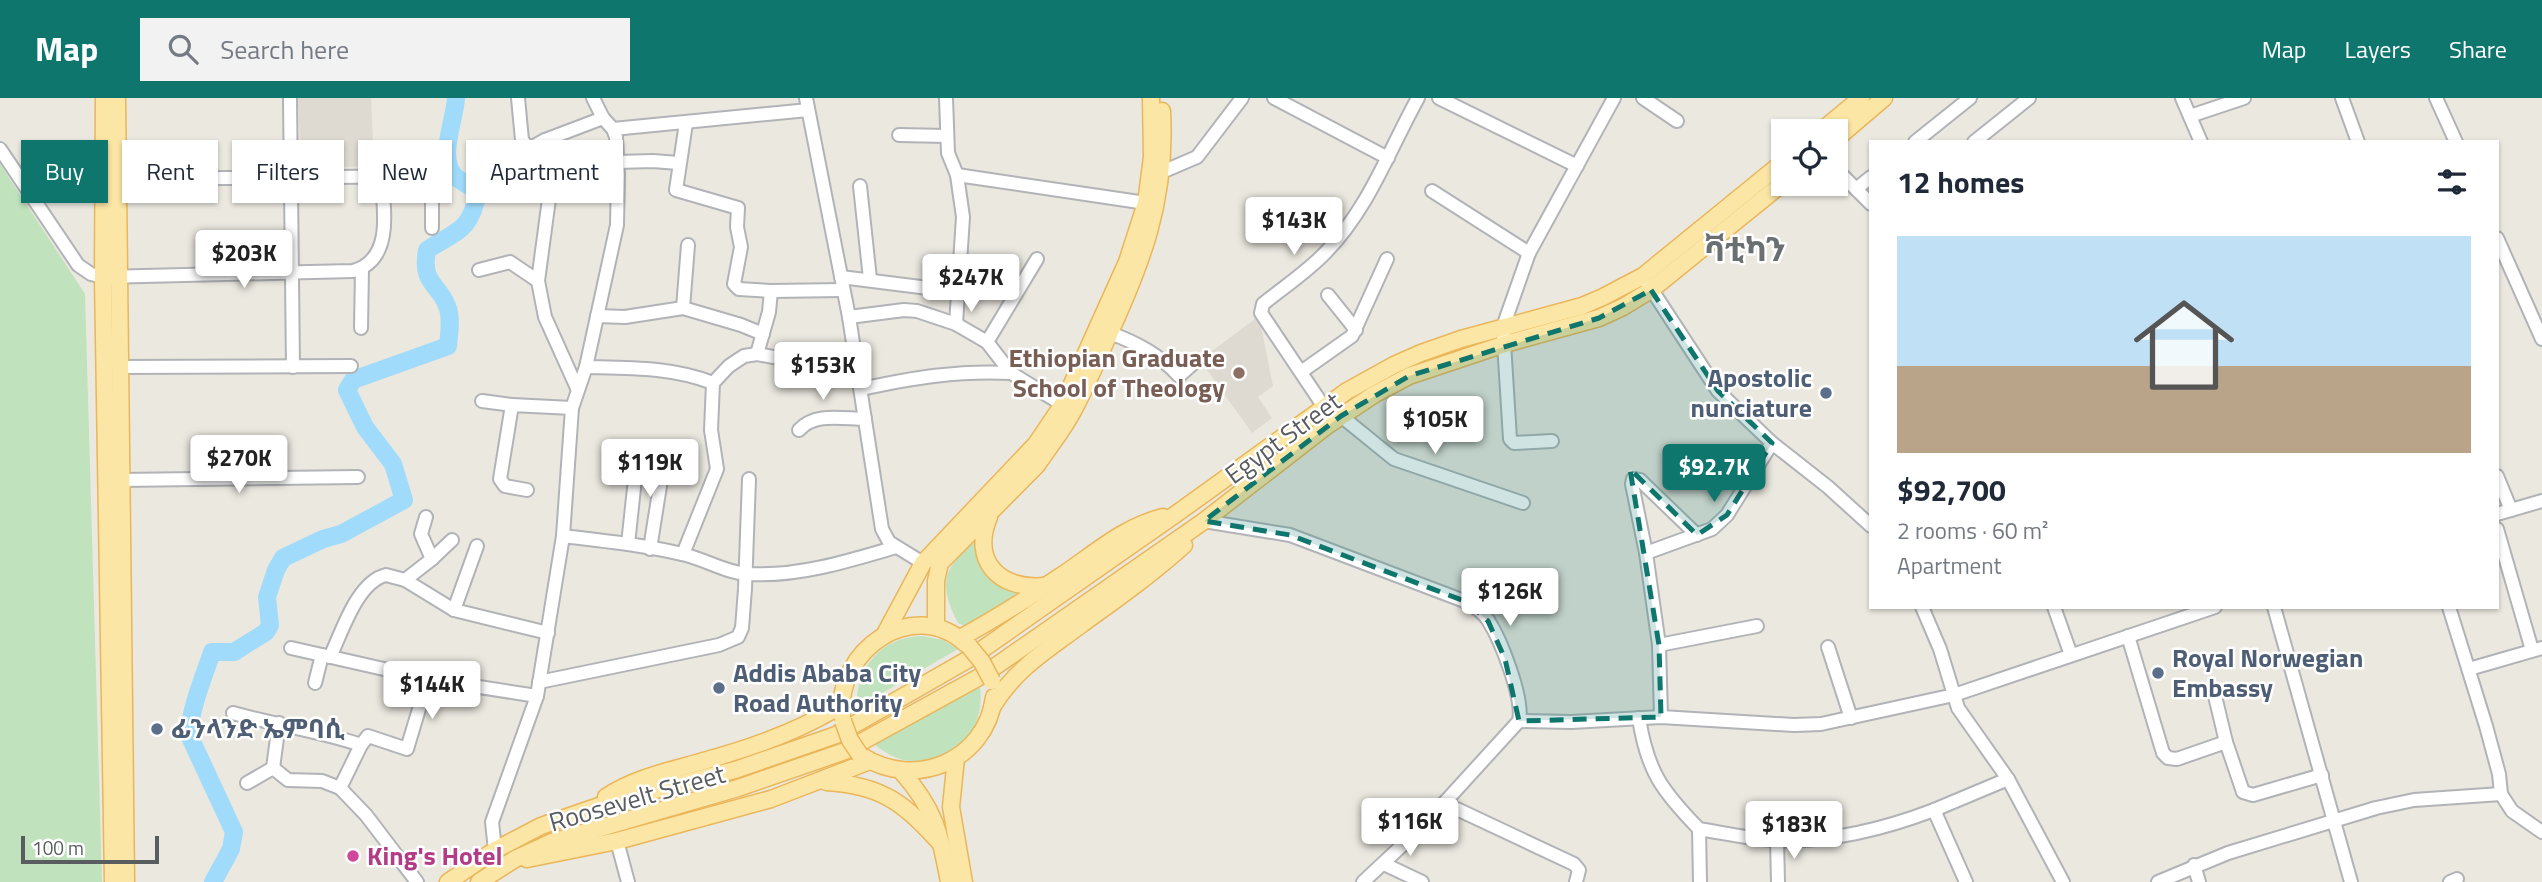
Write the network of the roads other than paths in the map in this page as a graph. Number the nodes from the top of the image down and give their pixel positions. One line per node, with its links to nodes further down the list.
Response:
1 (104, 98): 75 (main road)
2 (117, 98): 51 (main road)
3 (290, 98): 33 (street)
4 (518, 98): 34 (street)
5 (593, 98): 25 (street)
6 (946, 98): 32 (street)
7 (1151, 98): 64 (main road)
8 (1162, 98): 47 (main road)
9 (1242, 98): 47 (street)
10 (1274, 98): 43 (street)
11 (1418, 98): 43 (street)
12 (1439, 98): 46 (street)
13 (1643, 98): 27 (street)
14 (1861, 98): 26 (main road)
15 (1884, 98): 30 (main road)
16 (1970, 98): 37 (street)
17 (2029, 98): 38 (street)
18 (2182, 98): 24 (street)
19 (2244, 98): 24 (street)
20 (2342, 98): 40 (street)
21 (1609, 99): 46 (street)
22 (2442, 101): 41 (street)
23 (807, 104): 28 (street); 80 (street)
24 (2190, 116): 39 (street)
25 (603, 118): 29 (street); 35 (street)
26 (1836, 119)
27 (1677, 121)
28 (686, 123): 29 (street); 45 (street)
29 (614, 129): 36 (street)
30 (1848, 129)
31 (899, 135): 32 (street)
32 (947, 136): 49 (street)
33 (291, 140)
34 (522, 140)
35 (545, 140)
36 (615, 140)
37 (1918, 140)
38 (1976, 140)
39 (2200, 140)
40 (2357, 140)
41 (2455, 140)
42 (0, 149): 75 (street)
43 (1388, 158): 103 (street)
44 (623, 162): 45 (street)
45 (678, 163): 81 (street)
46 (1577, 166): 68 (street)
47 (1162, 172): 71 (main road)
48 (1771, 173): 79 (main road, Egypt Street)
49 (957, 175): 64 (street); 82 (street)
50 (232, 178): 51 (street)
51 (117, 179): 76 (main road)
52 (1869, 179): 55 (street)
53 (1848, 181): 55 (street)
54 (860, 186): 77 (street)
55 (1856, 189): 58 (street)
56 (1432, 191): 68 (street)
57 (1771, 192): 79 (main road, Egypt Street)
58 (1869, 202)
59 (291, 203): 74 (street)
60 (382, 203): 72 (street)
61 (433, 203): 65 (street)
62 (548, 203): 78 (street)
63 (617, 203): 85 (street)
64 (1146, 203): 71 (main road)
65 (432, 228)
66 (2499, 242): 93 (street)
67 (688, 245): 84 (street)
68 (1529, 253): 88 (street)
69 (1387, 258): 90 (street)
70 (1037, 259): 94 (street)
71 (1133, 263): 91 (main road); 112 (main road)
72 (362, 268): 74 (street); 89 (street)
73 (479, 270): 78 (street)
74 (291, 273): 76 (street); 100 (street)
75 (103, 277): 76 (street); 120 (main road)
76 (120, 277): 102 (main road)
77 (870, 279): 80 (street); 82 (street)
78 (537, 281): 106 (street)
79 (1647, 283): 88 (main road, Egypt Street); 95 (main road, Egypt Street); 117 (street)
80 (842, 284): 81 (street); 86 (street)
81 (771, 291): 92 (street)
82 (960, 292): 87 (street)
83 (1328, 295): 90 (street)
84 (683, 308): 85 (street); 92 (street)
85 (597, 316): 101 (street)
86 (849, 317): 87 (street); 96 (street)
87 (956, 324): 94 (street)
88 (1503, 327): 95 (street); 110 (main road, Egypt Street)
89 (361, 328)
90 (1356, 330): 103 (street)
91 (1110, 332): 98 (street); 112 (main road)
92 (763, 334): 97 (street)
93 (2542, 338)
94 (987, 342): 104 (street)
95 (1505, 344): 113 (main road, Egypt Street); 116 (street)
96 (853, 352): 97 (street); 107 (street)
97 (757, 354): 105 (street)
98 (1196, 361)
99 (351, 366): 100 (street)
100 (293, 367): 102 (street)
101 (586, 367): 105 (street); 106 (street)
102 (118, 368): 120 (main road)
103 (1301, 372): 110 (street)
104 (1011, 373): 107 (street); 112 (street)
105 (713, 383): 143 (street)
106 (577, 388): 111 (street)
107 (861, 389): 114 (street)
108 (482, 401): 109 (street)
109 (512, 405): 111 (street); 124 (street)
110 (1324, 407): 130 (main road, Egypt Street)
111 (572, 408): 136 (street)
112 (1068, 408): 129 (main road); 145 (main road)
113 (1341, 416): 126 (street); 132 (main road, Egypt Street)
114 (865, 419): 115 (street); 140 (street)
115 (799, 430)
116 (1552, 441)
117 (1772, 443): 133 (street); 135 (street)
118 (638, 452): 138 (street)
119 (663, 467): 141 (street)
120 (116, 471): 121 (street); 208 (main road); 209 (main road)
121 (358, 477)
122 (749, 479): 146 (street)
123 (2499, 481): 127 (street)
124 (527, 491)
125 (2542, 501): 127 (street)
126 (1523, 503)
127 (2511, 510): 128 (street)
128 (2499, 513)
129 (990, 514): 148 (main road); 157 (main road)
130 (1176, 514): 148 (main road); 180 (main road, Egypt Street)
131 (426, 517): 144 (street)
132 (1202, 522): 175 (main road); 181 (street); 185 (main road, Egypt Street)
133 (1869, 524)
134 (2499, 534): 165 (street)
135 (1697, 535): 142 (street); 142 (street)
136 (564, 536): 138 (street); 159 (street)
137 (453, 540): 144 (street)
138 (628, 544): 141 (street)
139 (477, 546): 154 (street)
140 (895, 547): 145 (street); 146 (street)
141 (650, 549): 143 (street)
142 (1646, 553): 162 (street)
143 (683, 554): 146 (street)
144 (432, 559): 147 (street)
145 (923, 563): 158 (main road)
146 (746, 575): 170 (street)
147 (405, 580): 154 (street); 167 (street)
148 (1044, 586): 161 (main road)
149 (1923, 609): 172 (street)
150 (2055, 609): 166 (street)
151 (2204, 609): 155 (street)
152 (2275, 609): 189 (street)
153 (2450, 609): 168 (street)
154 (454, 610): 159 (street)
155 (2181, 613): 160 (street)
156 (1757, 626): 162 (street)
157 (936, 627): 158 (main road); 161 (main road)
158 (886, 632): 180 (main road)
159 (548, 633): 170 (street)
160 (2128, 636): 166 (street); 183 (street)
161 (964, 642): 175 (main road, bridge)
162 (1659, 645): 177 (street)
163 (1828, 647): 179 (street)
164 (291, 648): 167 (street)
165 (2537, 649): 168 (street)
166 (2071, 655): 172 (street)
167 (326, 656): 169 (street); 171 (street)
168 (2469, 668): 194 (street)
169 (428, 678): 173 (street); 184 (street)
170 (540, 682): 173 (street)
171 (315, 683)
172 (1954, 695): 179 (street); 190 (street)
173 (537, 696): 204 (street)
174 (2215, 696): 183 (street)
175 (992, 708): 186 (main road)
176 (233, 713): 182 (street)
177 (1661, 717): 178 (street); 179 (street)
178 (1639, 718): 181 (street); 199 (street)
179 (1851, 718)
180 (840, 720): 185 (main road, bridge); 196 (main road, Roosevelt Street); 196 (main road)
181 (1519, 722): 195 (street)
182 (279, 723): 184 (street); 187 (street)
183 (2226, 742): 189 (street)
184 (361, 745): 193 (street)
185 (858, 756): 188 (main road); 191 (main road); 205 (main road, Roosevelt Street)
186 (956, 758): 188 (main road); 215 (main road)
187 (274, 768): 192 (street); 193 (street)
188 (901, 771): 203 (main road)
189 (2322, 775): 198 (street)
190 (2008, 779): 197 (street); 222 (street)
191 (821, 782): 202 (main road); 203 (main road)
192 (247, 783)
193 (340, 788): 210 (street)
194 (2501, 793): 198 (street); 200 (street)
195 (1444, 803): 206 (street); 218 (street)
196 (593, 807): 204 (main road, Roosevelt Street)
197 (1934, 810): 201 (street); 221 (street)
198 (2333, 820): 207 (street); 225 (street)
199 (1699, 829): 201 (street); 219 (street)
200 (2542, 832)
201 (1777, 840): 220 (street)
202 (617, 841): 205 (main road); 213 (street)
203 (942, 845): 214 (main road)
204 (495, 850): 211 (main road, Roosevelt Street)
205 (515, 859): 212 (main road, Roosevelt Street)
206 (1384, 863): 216 (street); 217 (street)
207 (2194, 866): 223 (street); 224 (street)
208 (113, 882)
209 (126, 882)
210 (417, 882)
211 (448, 882)
212 (478, 882)
213 (628, 882)
214 (948, 882)
215 (964, 882)
216 (1363, 882)
217 (1422, 882)
218 (1576, 882)
219 (1700, 882)
220 (1778, 882)
221 (1966, 882)
222 (2063, 882)
223 (2158, 882)
224 (2199, 882)
225 (2351, 882)

